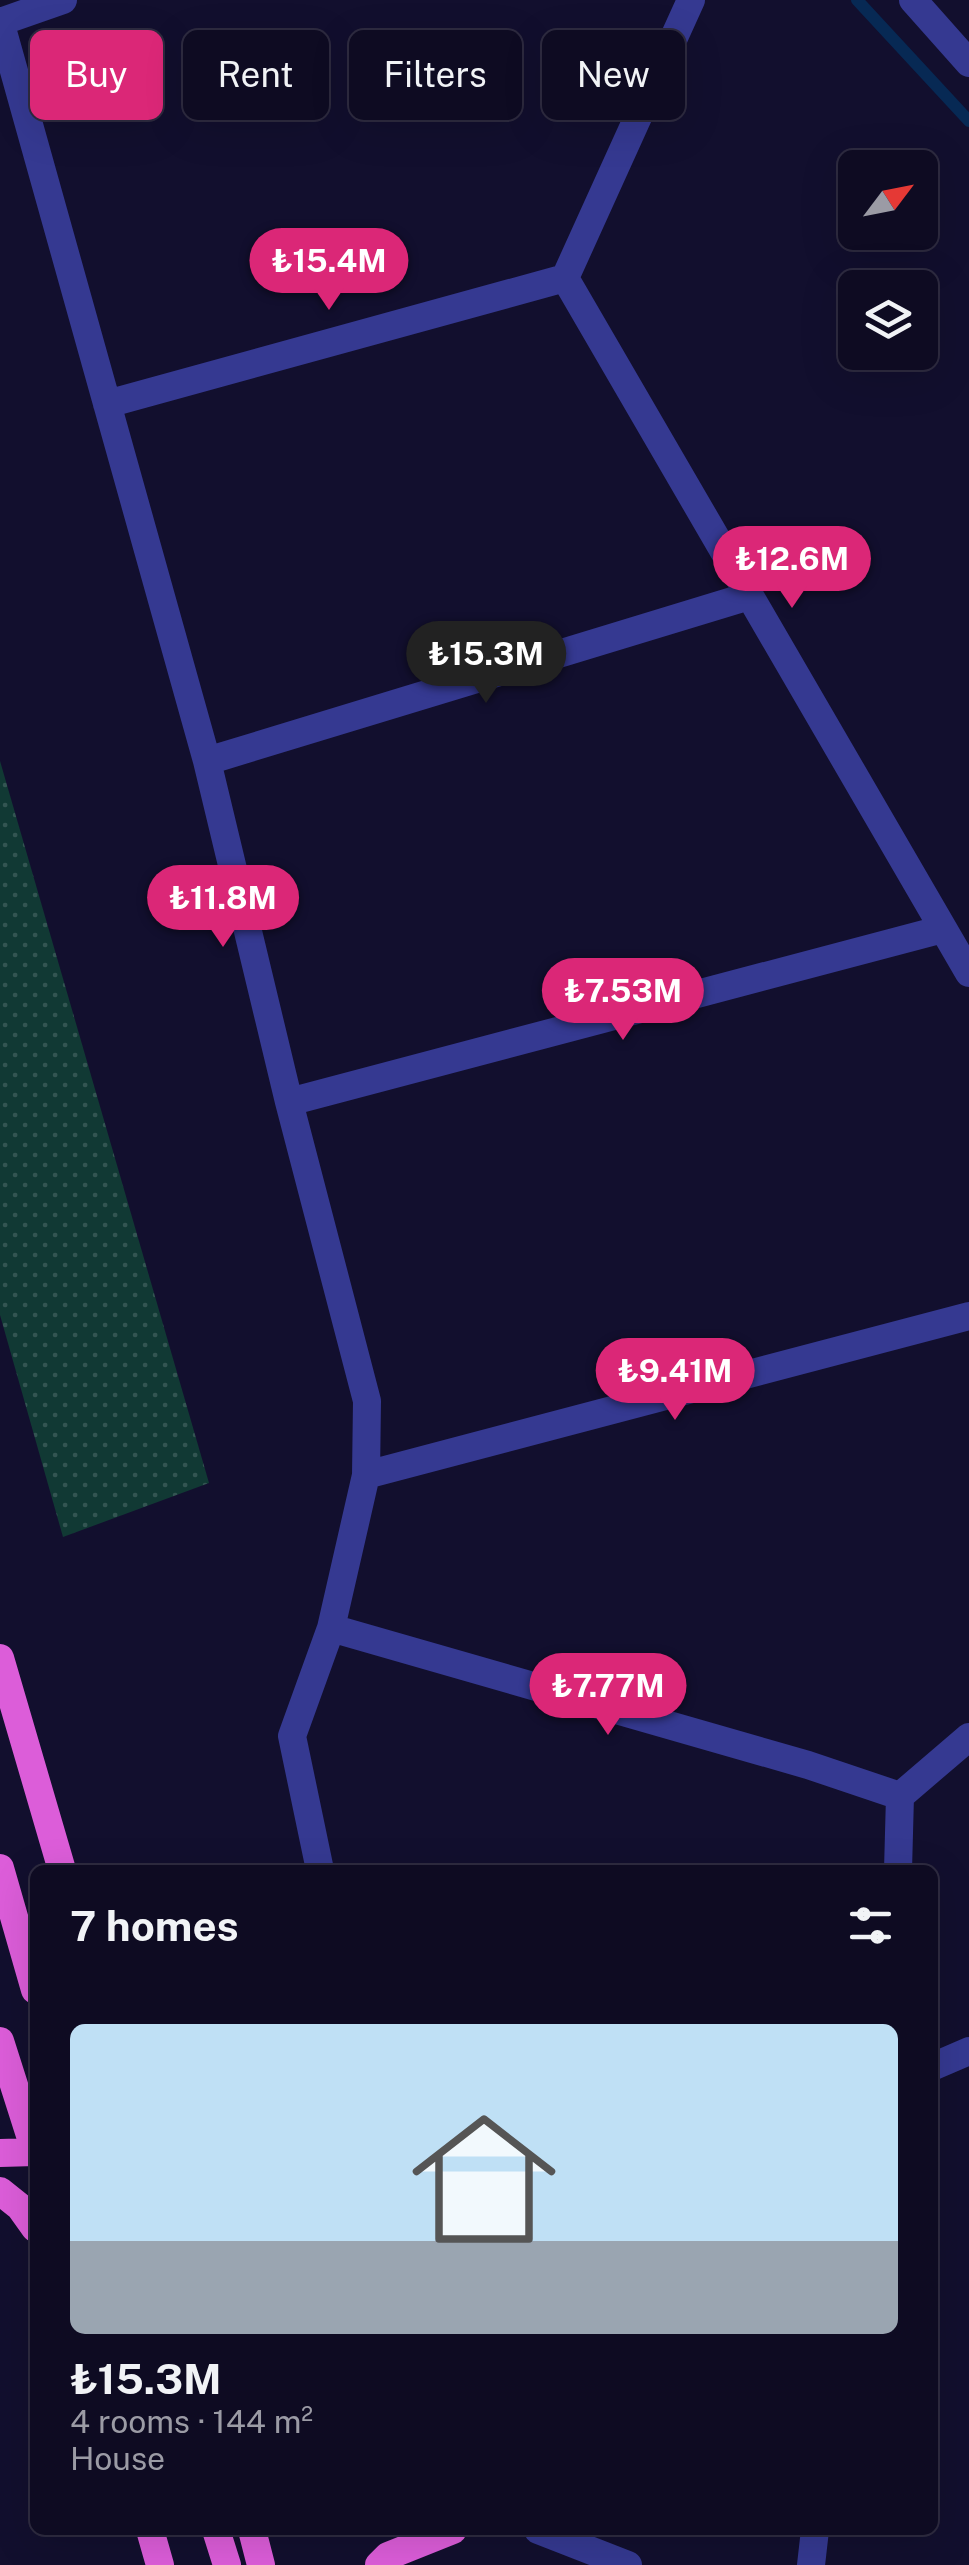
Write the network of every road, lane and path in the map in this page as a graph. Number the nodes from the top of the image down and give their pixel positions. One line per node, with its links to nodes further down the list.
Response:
1 (63, 0): 4 (street)
2 (692, 0): 6 (street)
3 (913, 0): 5 (street)
4 (0, 21): 7 (street)
5 (969, 63)
6 (566, 278): 7 (street); 8 (street)
7 (107, 404): 9 (street)
8 (750, 596): 9 (street); 10 (street)
9 (206, 760): 12 (street)
10 (943, 929): 11 (street); 12 (street)
11 (969, 973)
12 (289, 1102): 14 (street)
13 (969, 1316): 14 (street)
14 (366, 1475): 15 (street)
15 (331, 1628): 18 (street); 20 (street)
16 (0, 1658): 19 (highway)
17 (969, 1736): 18 (street)
18 (900, 1796): 21 (street)
19 (61, 1865)
20 (319, 1865)
21 (898, 1865)
22 (0, 1868): 23 (highway)
23 (30, 1973)
24 (0, 2041): 27 (highway)
25 (969, 2051): 26 (street)
26 (938, 2064)
27 (14, 2068): 28 (highway)
28 (30, 2132)
29 (30, 2152): 30 (highway)
30 (0, 2153)
31 (0, 2190): 32 (highway)
32 (30, 2221)
33 (151, 2535): 39 (highway)
34 (218, 2535): 40 (highway)
35 (253, 2535): 41 (highway)
36 (440, 2535): 42 (highway)
37 (551, 2535): 43 (street)
38 (815, 2535): 44 (street)
39 (160, 2565)
40 (227, 2565)
41 (262, 2565)
42 (379, 2565)
43 (628, 2565)
44 (811, 2565)

